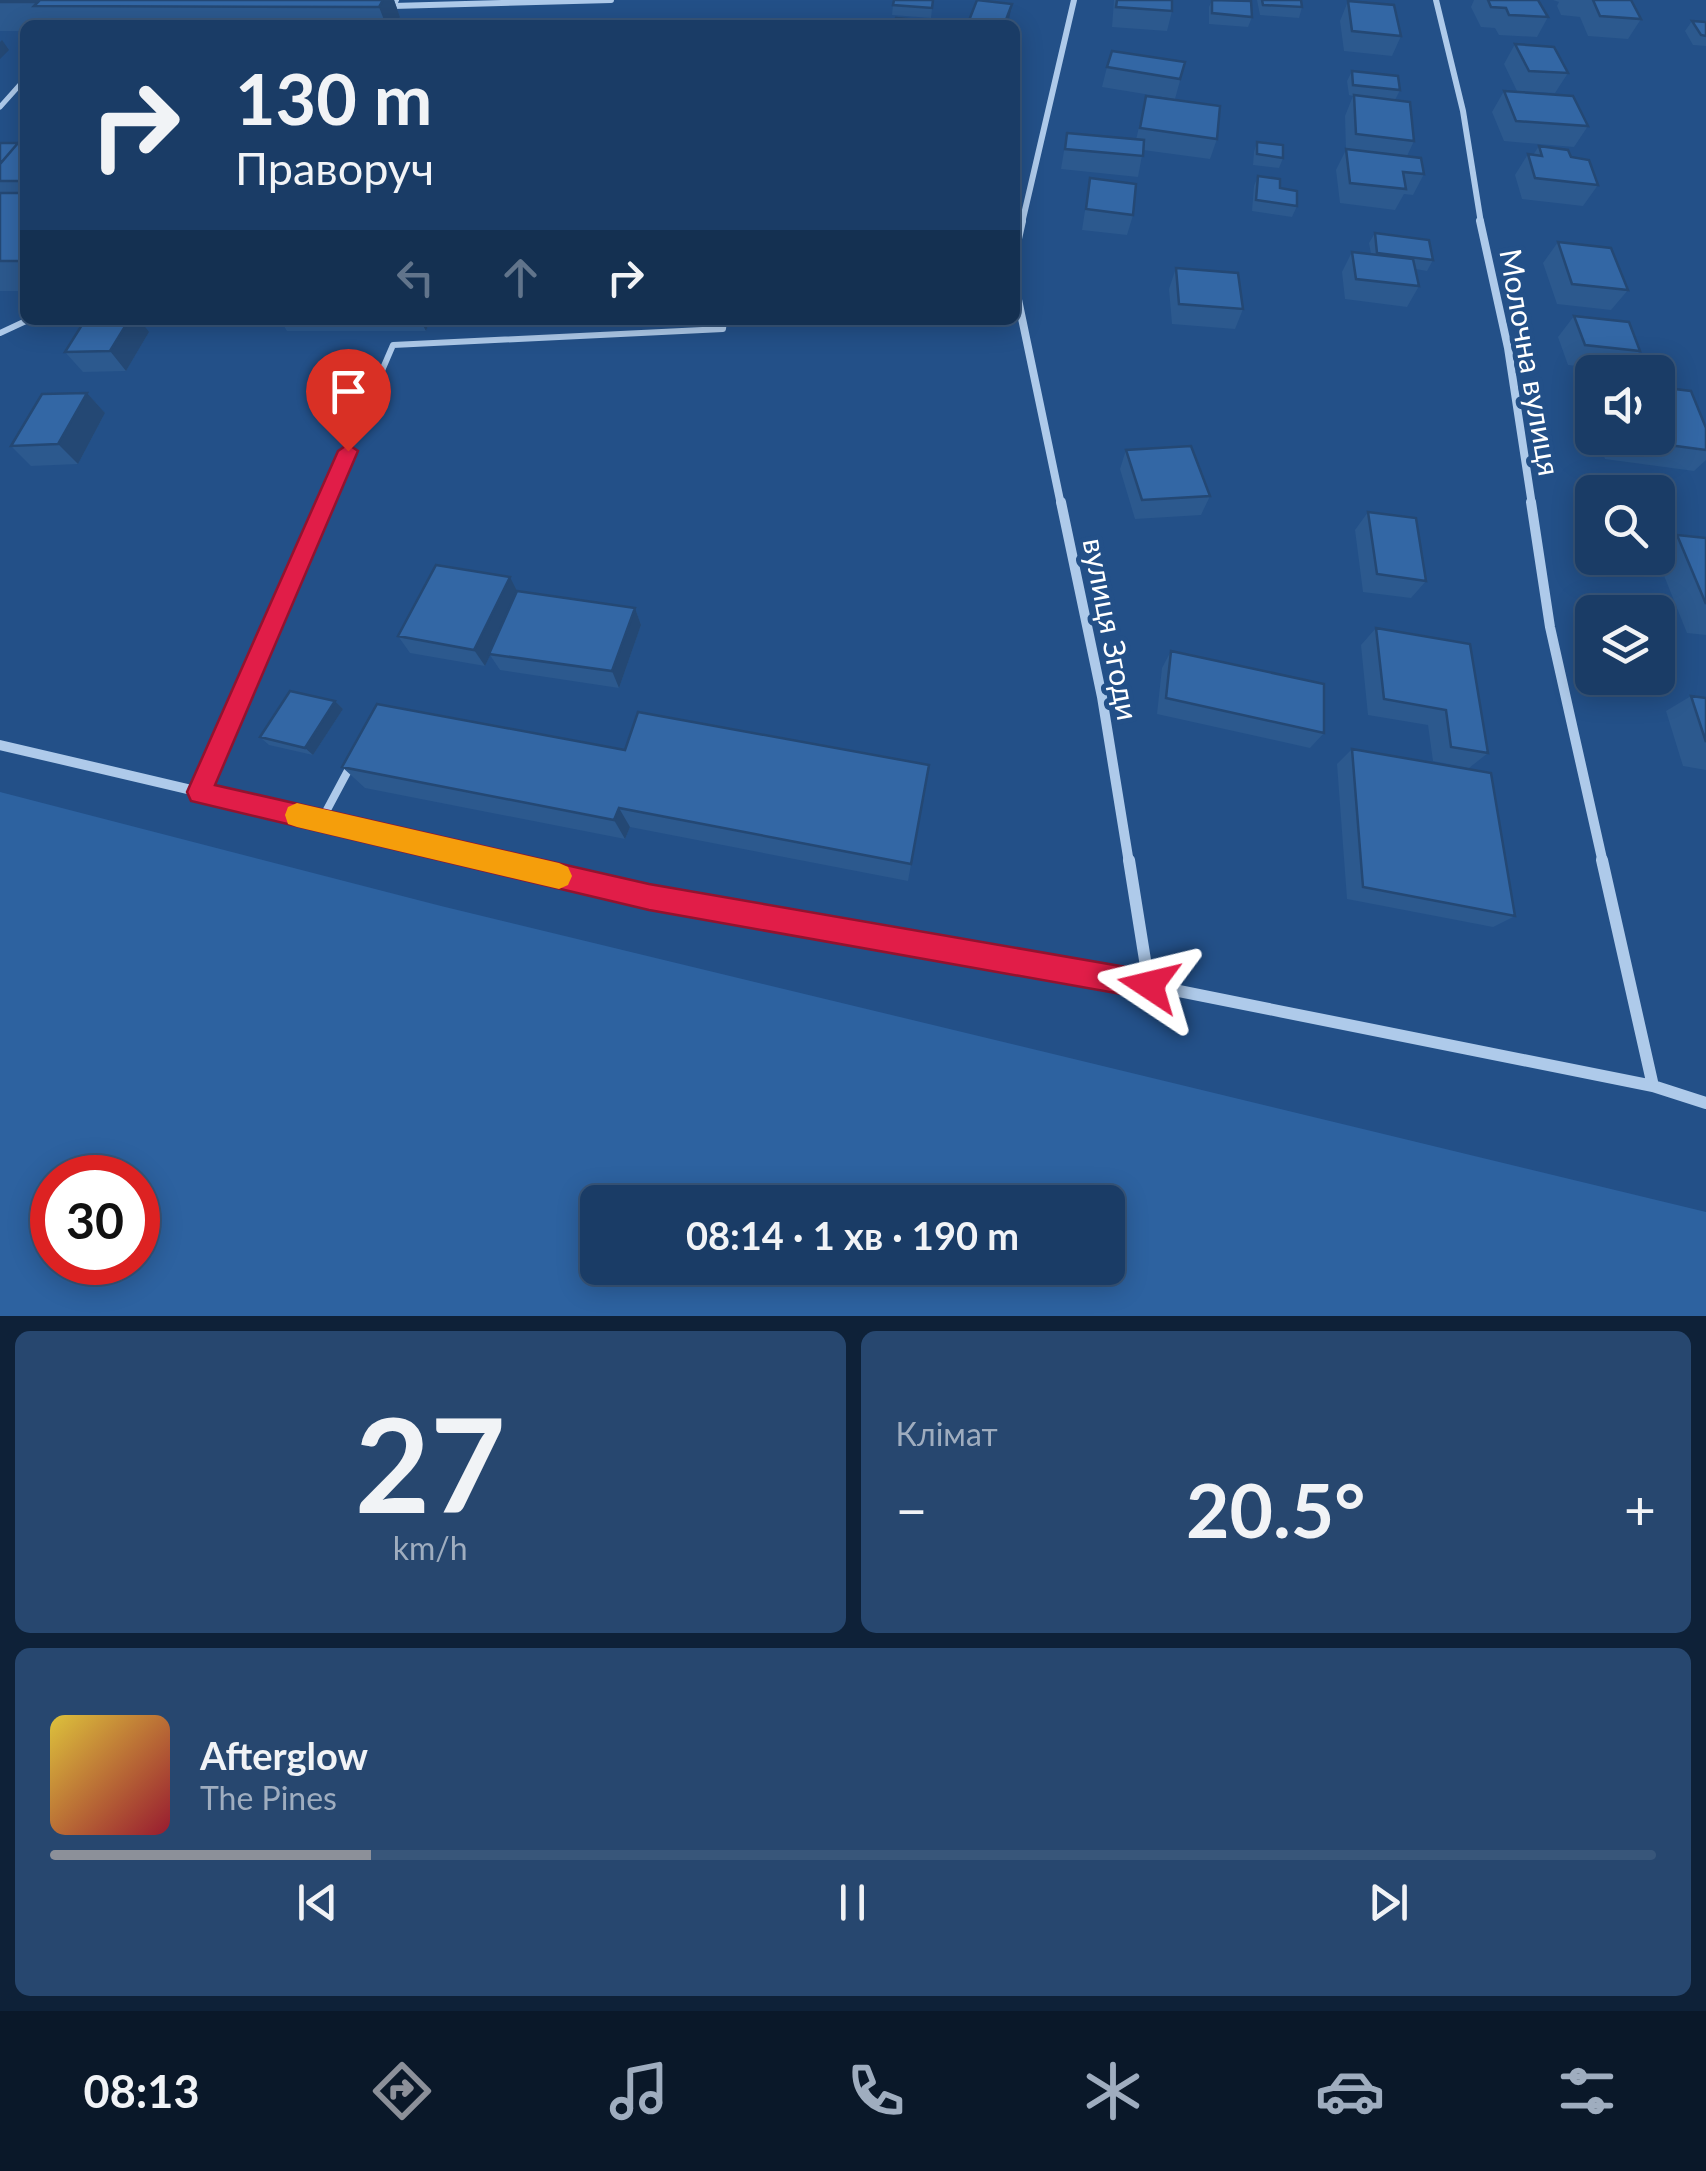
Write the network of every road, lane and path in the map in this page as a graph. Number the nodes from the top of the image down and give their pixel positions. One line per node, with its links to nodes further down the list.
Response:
1 (396, 0): 2 (street)
2 (611, 0)
3 (1074, 0): 7 (street)
4 (1436, 0): 15 (street, Молочна вулиця)
5 (20, 85): 6 (lane)
6 (0, 107)
7 (1020, 231)
8 (1020, 309): 14 (street, вулиця Згоди)
9 (723, 325): 12 (lane)
10 (0, 746): 12 (street)
11 (354, 758): 13 (lane)
12 (200, 792): 13 (street)
13 (321, 821): 14 (street)
14 (1149, 985): 15 (street)
15 (1653, 1086): 16 (street)
16 (1706, 1102)

